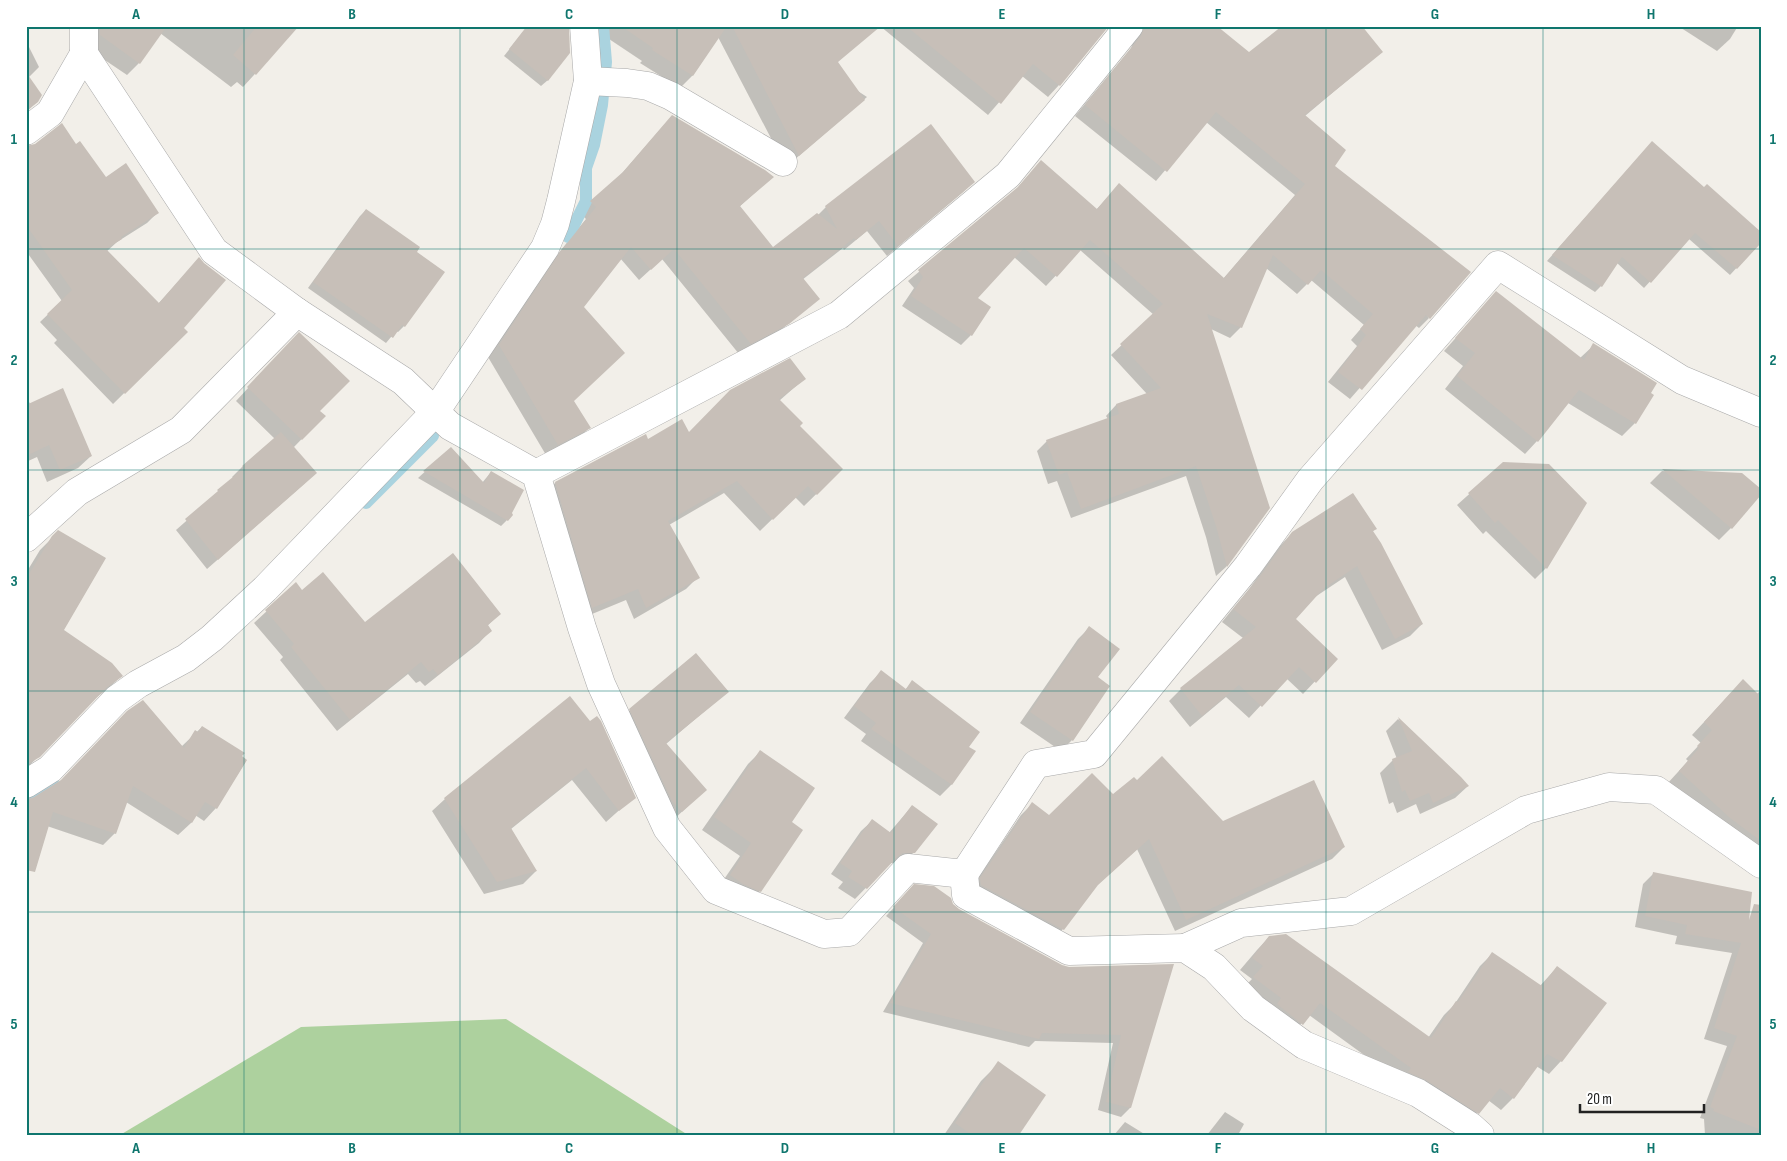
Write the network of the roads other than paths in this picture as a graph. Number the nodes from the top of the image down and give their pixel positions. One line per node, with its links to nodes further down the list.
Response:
1 (84, 26): 4 (street)
2 (584, 26): 5 (street)
3 (1129, 26): 11 (street)
4 (84, 54): 6 (street); 8 (street)
5 (600, 82): 7 (street); 9 (street)
6 (26, 131)
7 (783, 162)
8 (297, 312): 9 (street); 12 (street)
9 (434, 412): 11 (street); 13 (street)
10 (1761, 413): 15 (street)
11 (536, 474): 15 (street)
12 (26, 538)
13 (26, 784)
14 (1761, 864): 16 (street)
15 (964, 874): 16 (street)
16 (1185, 948): 17 (street)
17 (1480, 1135)

